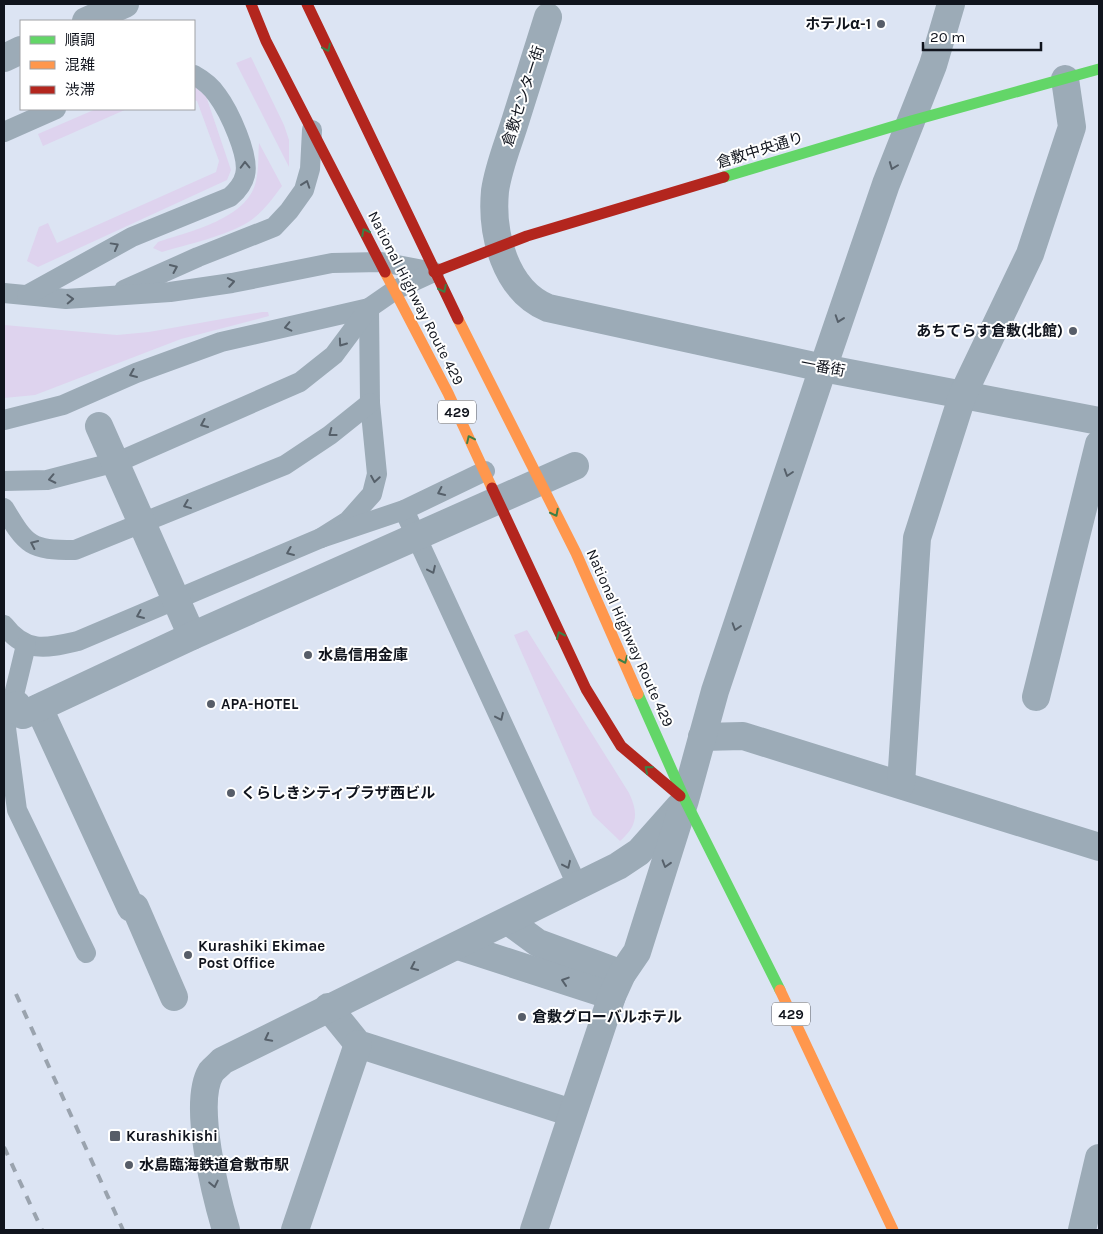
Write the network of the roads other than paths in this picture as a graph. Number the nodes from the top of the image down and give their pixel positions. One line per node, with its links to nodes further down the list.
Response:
1 (125, 4): 6 (street)
2 (251, 4): 14 (main road, National Highway Route 429 / 429)
3 (307, 4): 18 (main road, National Highway Route 429 / 429, one-way to 18)
4 (952, 4): 13 (street)
5 (548, 16): 16 (street, 倉敷センター街)
6 (88, 20)
7 (20, 50): 8 (street)
8 (4, 58)
9 (1099, 69): 11 (main road, 倉敷中央通り)
10 (195, 76): 21 (lane, one-way to 10)
11 (1065, 79): 13 (main road, 倉敷中央通り); 25 (street)
12 (54, 110): 15 (lane)
13 (911, 121): 16 (main road, 倉敷中央通り); 24 (street, one-way to 24)
14 (312, 129): 17 (main road, National Highway Route 429 / 429, one-way to 14); 22 (lane, one-way to 14)
15 (4, 132)
16 (500, 245): 18 (main road, 倉敷中央通り); 24 (street, 一番街)
17 (381, 262): 18 (lane); 19 (main road, National Highway Route 429 / 429); 22 (lane, one-way to 17)
18 (434, 272): 19 (lane); 45 (main road, National Highway Route 429 / 429, one-way to 45)
19 (395, 290): 23 (lane); 32 (main road, National Highway Route 429 / 429, one-way to 19)
20 (4, 293): 21 (lane)
21 (27, 295): 22 (lane, one-way to 22)
22 (114, 295)
23 (370, 308): 26 (lane); 27 (lane, one-way to 27); 33 (lane, one-way to 33)
24 (823, 368): 25 (street, 一番街); 43 (street, one-way to 43)
25 (963, 394): 28 (street, 一番街); 44 (street)
26 (370, 403): 34 (lane, one-way to 34); 36 (lane, one-way to 36)
27 (4, 420)
28 (1099, 421)
29 (99, 426): 38 (street)
30 (1099, 444): 40 (street)
31 (575, 466): 38 (street)
32 (485, 471): 35 (lane, one-way to 35); 45 (main road, National Highway Route 429 / 429, one-way to 32)
33 (4, 481)
34 (4, 508)
35 (404, 510): 36 (lane); 47 (lane, one-way to 47)
36 (321, 538): 39 (lane, one-way to 39)
37 (4, 625): 39 (lane)
38 (192, 636): 41 (street)
39 (26, 645): 50 (lane)
40 (1036, 697)
41 (39, 708): 42 (street); 52 (street)
42 (4, 712)
43 (702, 737): 44 (street); 45 (street)
44 (901, 784): 46 (street)
45 (685, 800): 47 (street); 51 (street, one-way to 51); 60 (main road, National Highway Route 429 / 429)
46 (1099, 847)
47 (578, 887): 48 (street)
48 (508, 921): 49 (street); 51 (street)
49 (458, 946): 51 (street, one-way to 49); 53 (street, one-way to 53)
50 (86, 953)
51 (617, 985): 55 (street)
52 (174, 997)
53 (328, 1007): 54 (street); 57 (street, one-way to 57)
54 (358, 1044): 55 (street); 58 (street)
55 (572, 1113): 59 (street)
56 (1099, 1158): 61 (street)
57 (226, 1230)
58 (295, 1230)
59 (534, 1230)
60 (893, 1230)
61 (1082, 1230)

